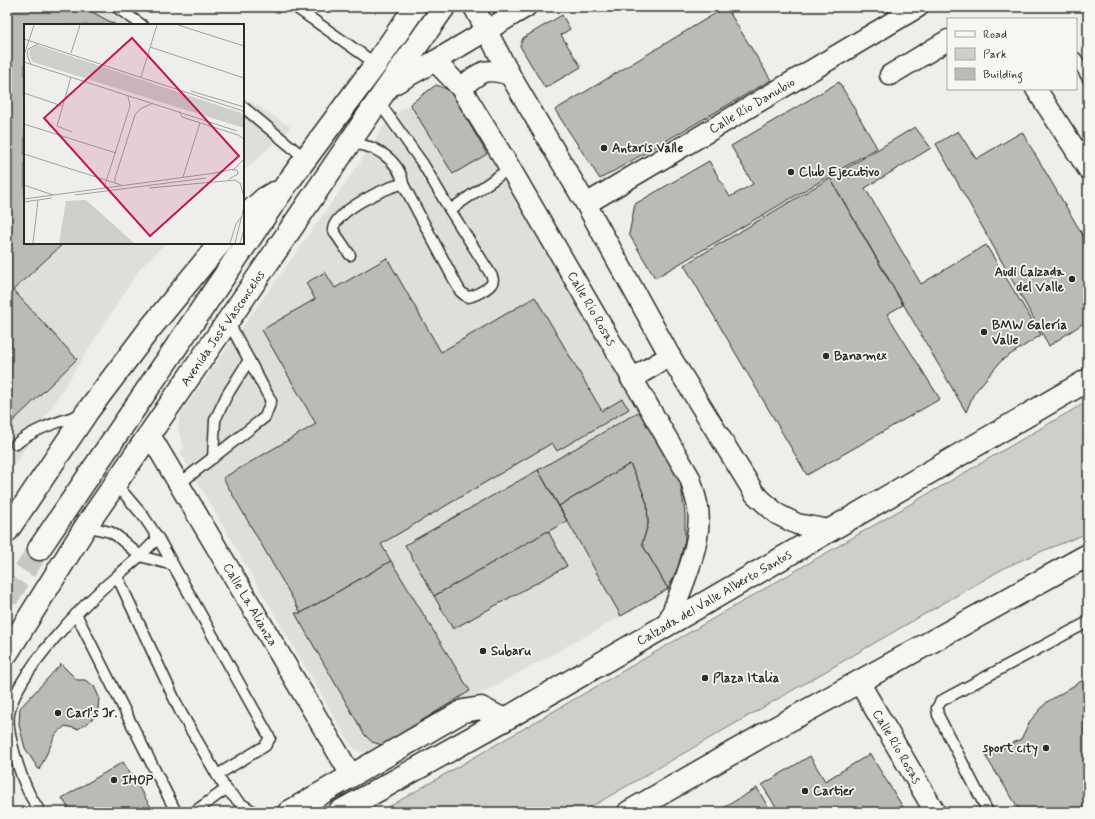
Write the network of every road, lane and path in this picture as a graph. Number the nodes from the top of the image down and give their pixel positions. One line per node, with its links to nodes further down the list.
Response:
1 (116, 7): 8 (lane)
2 (296, 7): 13 (lane)
3 (416, 7): 13 (main road, Avenida José Vasconcelos)
4 (444, 7): 19 (main road, Avenida José Vasconcelos)
5 (474, 7): 9 (street)
6 (526, 7): 9 (street)
7 (918, 7): 28 (street, Calle Río Danubio)
8 (141, 24)
9 (486, 30): 12 (street); 14 (street)
10 (947, 41): 15 (street)
11 (1077, 60): 16 (lane)
12 (435, 61): 17 (street, Calle Río Rosas); 19 (street)
13 (376, 64): 23 (main road, Avenida José Vasconcelos)
14 (510, 75): 17 (street); 28 (street)
15 (890, 75)
16 (1088, 79)
17 (461, 88): 24 (street, Calle Río Rosas)
18 (1037, 90): 21 (street)
19 (382, 94): 22 (main road, Avenida José Vasconcelos); 29 (lane)
20 (244, 108): 23 (lane)
21 (1081, 141): 25 (street)
22 (348, 145): 26 (lane); 33 (main road, Avenida José Vasconcelos)
23 (306, 159): 27 (main road, Avenida José Vasconcelos)
24 (510, 168): 29 (lane); 36 (street, Calle Río Rosas)
25 (1088, 169)
26 (403, 184): 29 (lane); 32 (lane)
27 (286, 185): 30 (main road); 48 (main road, Avenida José Vasconcelos)
28 (586, 204): 34 (street)
29 (450, 210)
30 (244, 217)
31 (219, 244): 38 (main road)
32 (350, 254)
33 (228, 321): 35 (lane); 39 (main road, Avenida José Vasconcelos)
34 (670, 356): 36 (street); 45 (street)
35 (249, 360): 41 (lane); 41 (lane)
36 (632, 379): 55 (street, Calle Río Rosas)
37 (1088, 380): 45 (main road, Calzada del Valle Alberto Santos)
38 (87, 412): 40 (lane); 46 (main road)
39 (150, 435): 42 (main road, Avenida José Vasconcelos); 43 (street, Calle La Alianza)
40 (16, 444)
41 (213, 458): 43 (lane)
42 (116, 484): 44 (main road, Avenida José Vasconcelos); 47 (lane)
43 (179, 484): 60 (street, Calle La Alianza)
44 (86, 526): 49 (lane); 56 (main road, Avenida José Vasconcelos)
45 (830, 530): 55 (main road, Calzada del Valle Alberto Santos)
46 (7, 531)
47 (158, 538): 49 (lane); 51 (lane)
48 (39, 549)
49 (140, 556): 51 (lane); 52 (lane)
50 (1087, 557): 57 (main road)
51 (173, 565): 59 (lane)
52 (116, 576): 53 (lane); 59 (lane)
53 (76, 614): 63 (lane); 64 (lane)
54 (1088, 622): 70 (lane)
55 (667, 625): 58 (main road, Calzada del Valle Alberto Santos)
56 (7, 653)
57 (859, 682): 62 (main road); 69 (street, Calle Río Rosas)
58 (504, 720): 60 (main road); 68 (main road, Calzada del Valle Alberto Santos)
59 (217, 775): 61 (lane)
60 (351, 775): 67 (main road)
61 (226, 789): 65 (lane); 66 (lane)
62 (642, 809)
63 (40, 812)
64 (176, 812)
65 (194, 812)
66 (254, 812)
67 (289, 812)
68 (339, 812)
69 (935, 812)
70 (988, 812)

